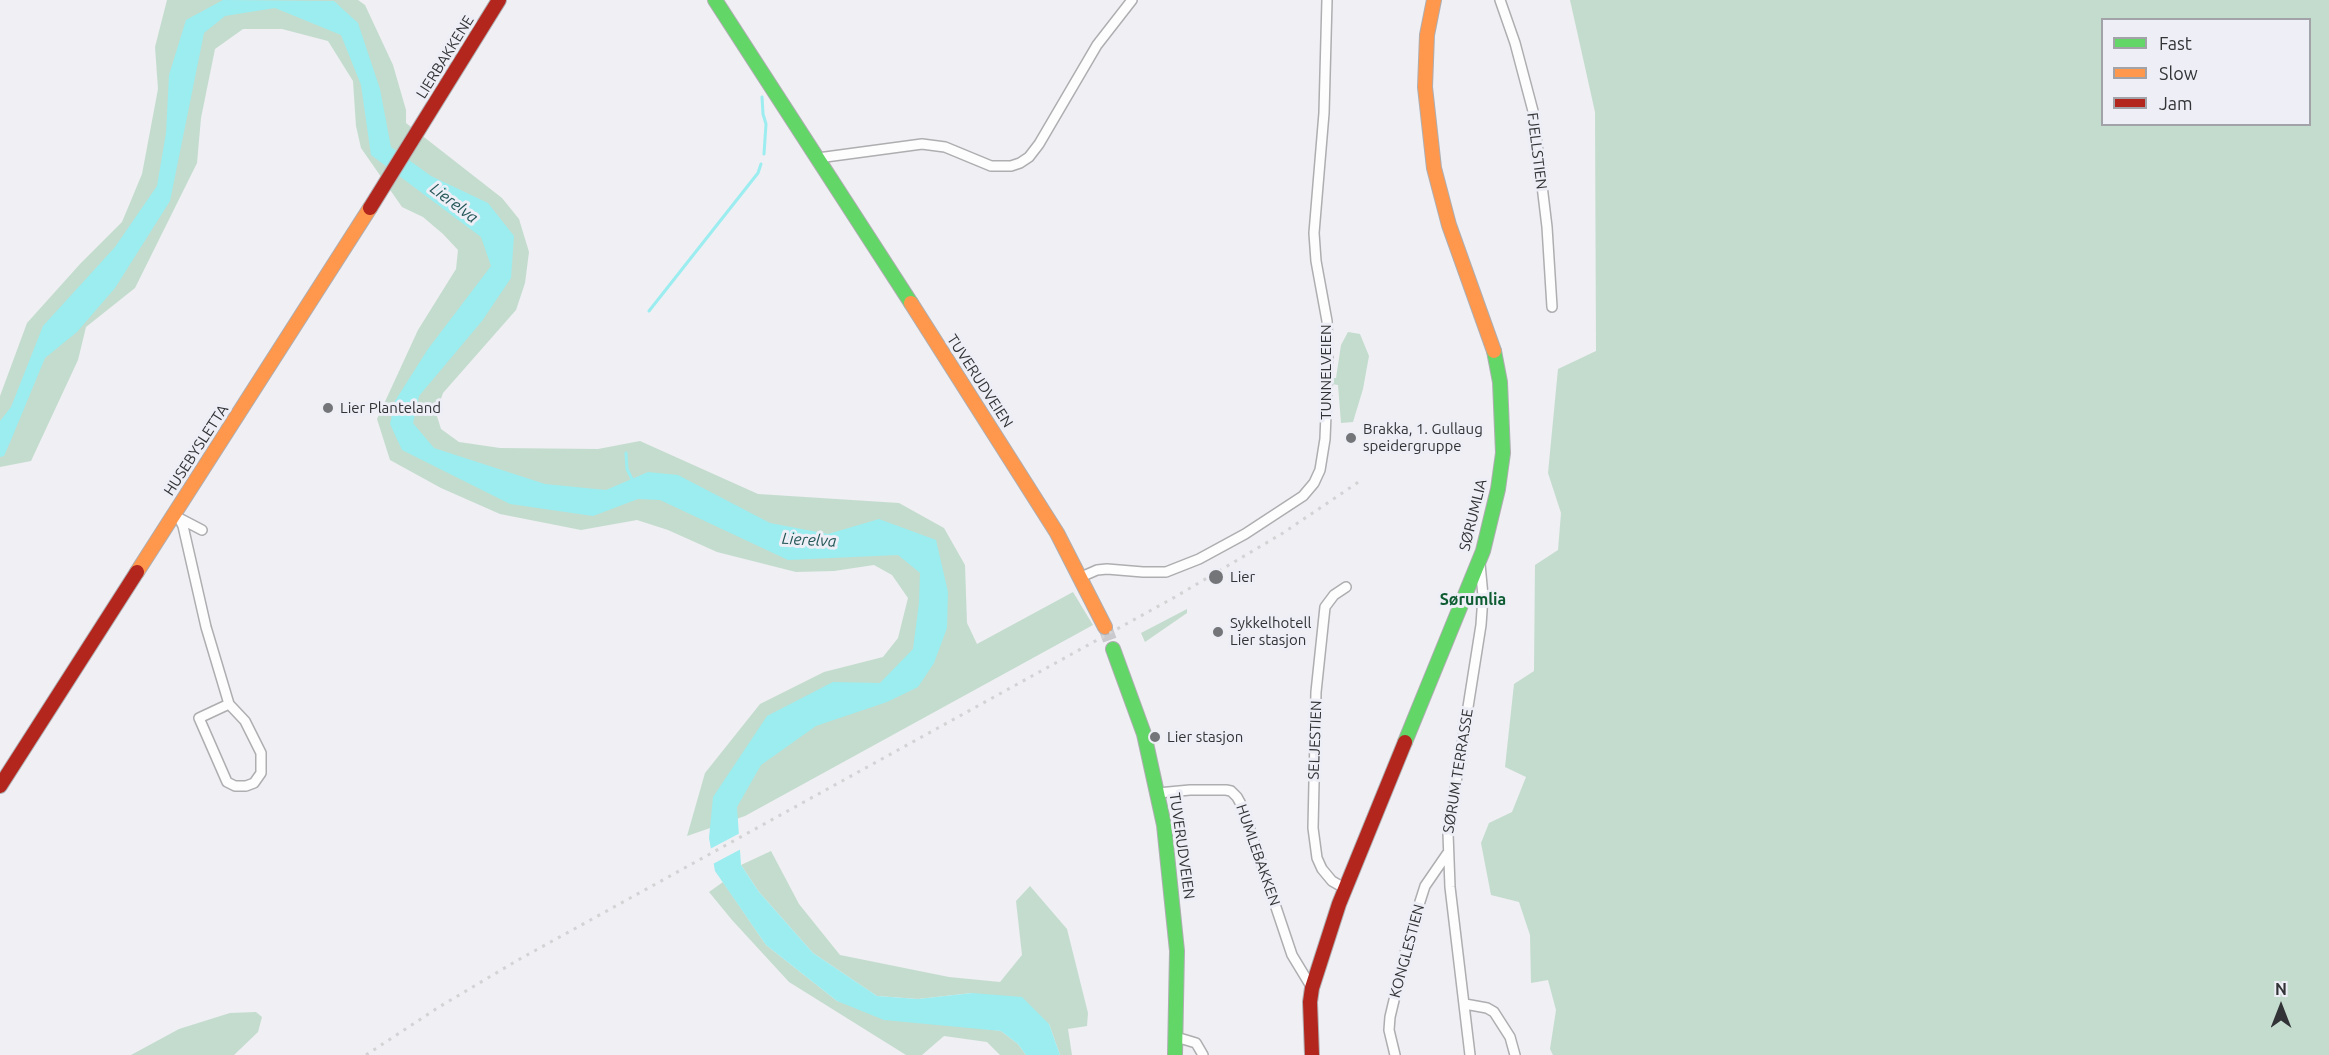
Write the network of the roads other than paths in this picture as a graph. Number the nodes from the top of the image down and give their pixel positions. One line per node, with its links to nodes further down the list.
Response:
1 (499, 0): 7 (main road, LIERBAKKENE)
2 (715, 0): 8 (main road, TUVERUDVEIEN)
3 (1132, 0): 8 (street)
4 (1327, 0): 13 (street, TUNNELVEIEN)
5 (1434, 0): 12 (main road, SØRUMLIA)
6 (1500, 0): 9 (street, FJELLSTIEN)
7 (419, 132): 10 (main road, HUSEBYSLETTA)
8 (818, 158): 13 (main road, TUVERUDVEIEN)
9 (1552, 307)
10 (176, 518): 11 (street); 17 (street); 18 (main road, HUSEBYSLETTA)
11 (202, 530)
12 (1479, 560): 20 (street, SØRUM TERRASSE); 21 (main road, SØRUMLIA)
13 (1081, 577): 15 (main road, TUVERUDVEIEN)
14 (1346, 586): 21 (street, SELJESTIEN)
15 (1105, 627)
16 (1113, 649): 19 (main road, TUVERUDVEIEN)
17 (229, 704): 17 (street)
18 (0, 786)
19 (1158, 793): 22 (street, HUMLEBAKKEN); 24 (main road, TUVERUDVEIEN)
20 (1447, 854): 23 (street, SØRUM TERRASSE); 28 (street, KONGLESTIEN)
21 (1346, 889): 22 (main road, SØRUMLIA)
22 (1311, 988): 27 (main road, SØRUMLIA)
23 (1465, 1004): 29 (street, SØRUM TERRASSE); 30 (street)
24 (1176, 1037): 25 (main road, TUVERUDVEIEN); 26 (street)
25 (1175, 1055)
26 (1203, 1055)
27 (1312, 1055)
28 (1395, 1055)
29 (1470, 1055)
30 (1515, 1055)

